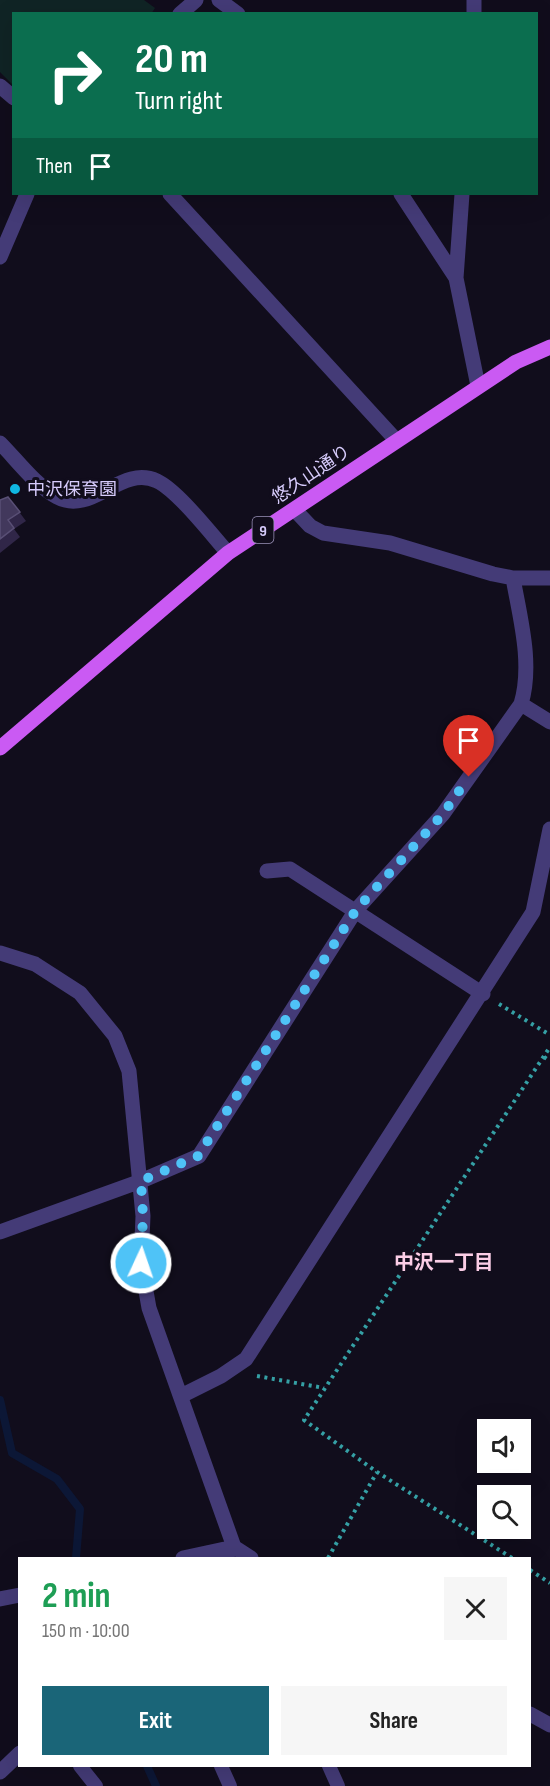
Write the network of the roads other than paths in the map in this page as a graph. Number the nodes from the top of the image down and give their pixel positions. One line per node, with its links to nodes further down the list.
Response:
1 (219, 0): 2 (street)
2 (235, 12)
3 (0, 86): 4 (street)
4 (12, 96)
5 (27, 195): 9 (street)
6 (171, 195): 13 (street)
7 (402, 195): 10 (street)
8 (462, 195): 10 (street)
9 (0, 256)
10 (456, 278): 12 (street)
11 (550, 347): 12 (main road, 悠久山通り / 9)
12 (478, 386): 13 (main road, 悠久山通り / 9)
13 (396, 440): 15 (main road, 悠久山通り / 9)
14 (0, 443): 16 (street)
15 (295, 510): 16 (main road, 悠久山通り / 9); 17 (street)
16 (228, 553): 21 (main road, 悠久山通り / 9)
17 (513, 578): 18 (street); 19 (street)
18 (550, 578)
19 (521, 704): 20 (street); 24 (street)
20 (550, 722)
21 (0, 748)
22 (550, 829): 26 (street)
23 (267, 871): 24 (street)
24 (356, 910): 26 (street); 27 (street)
25 (0, 953): 27 (street)
26 (483, 994): 29 (street)
27 (141, 1181): 28 (street); 29 (street)
28 (0, 1232)
29 (182, 1396): 30 (street)
30 (229, 1553): 31 (street); 32 (street)
31 (192, 1557)
32 (247, 1557)
33 (18, 1595): 34 (street)
34 (0, 1599)
35 (531, 1715): 36 (street)
36 (550, 1725)
37 (81, 1767): 40 (lane)
38 (221, 1767): 41 (lane)
39 (329, 1767): 42 (lane)
40 (96, 1786)
41 (230, 1786)
42 (338, 1786)

